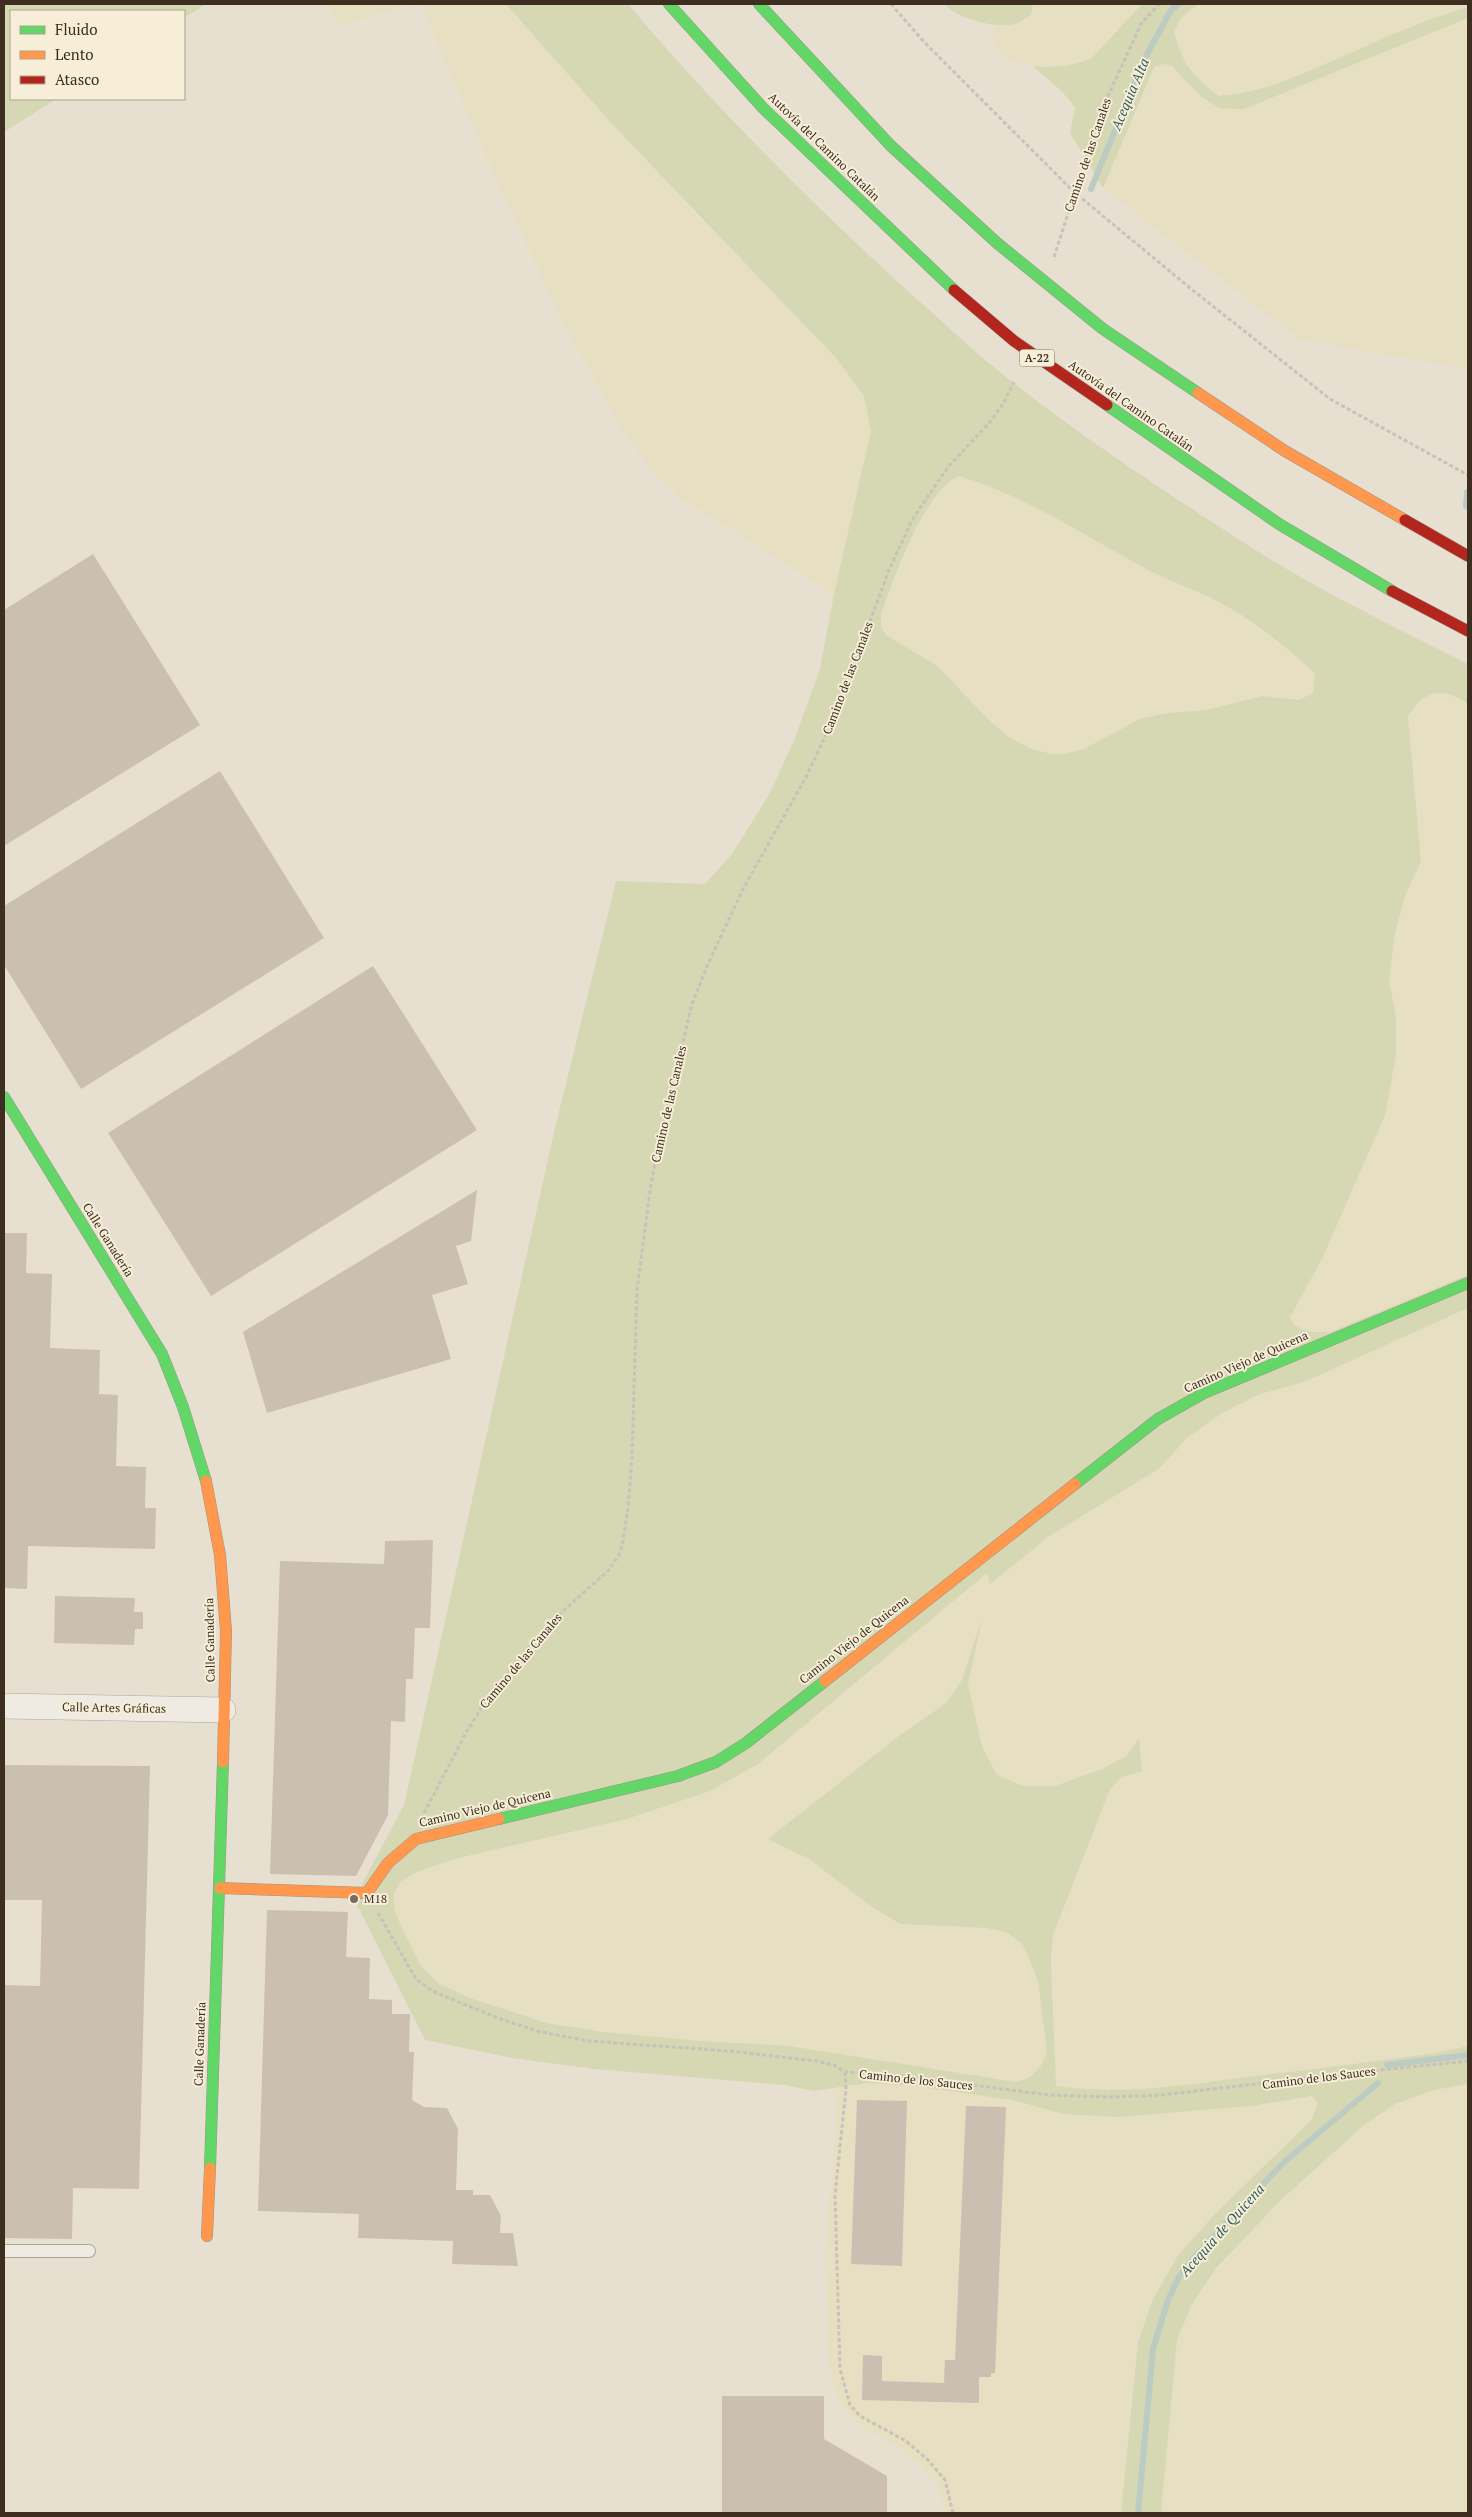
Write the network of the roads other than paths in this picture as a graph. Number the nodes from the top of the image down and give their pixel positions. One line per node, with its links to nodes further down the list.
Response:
1 (669, 4): 4 (main road, Autovía del Camino Catalán / A-22)
2 (759, 4): 3 (main road)
3 (1468, 556)
4 (1468, 631)
5 (4, 1097): 8 (main road, Calle Ganadería)
6 (1468, 1283): 9 (main road, Camino Viejo de Quicena)
7 (4, 1706): 8 (street, Calle Artes Gráficas)
8 (223, 1710): 9 (main road, Calle Ganadería)
9 (220, 1888): 10 (main road, Calle Ganadería)
10 (207, 2236)
11 (4, 2251): 12 (lane)
12 (89, 2251)

